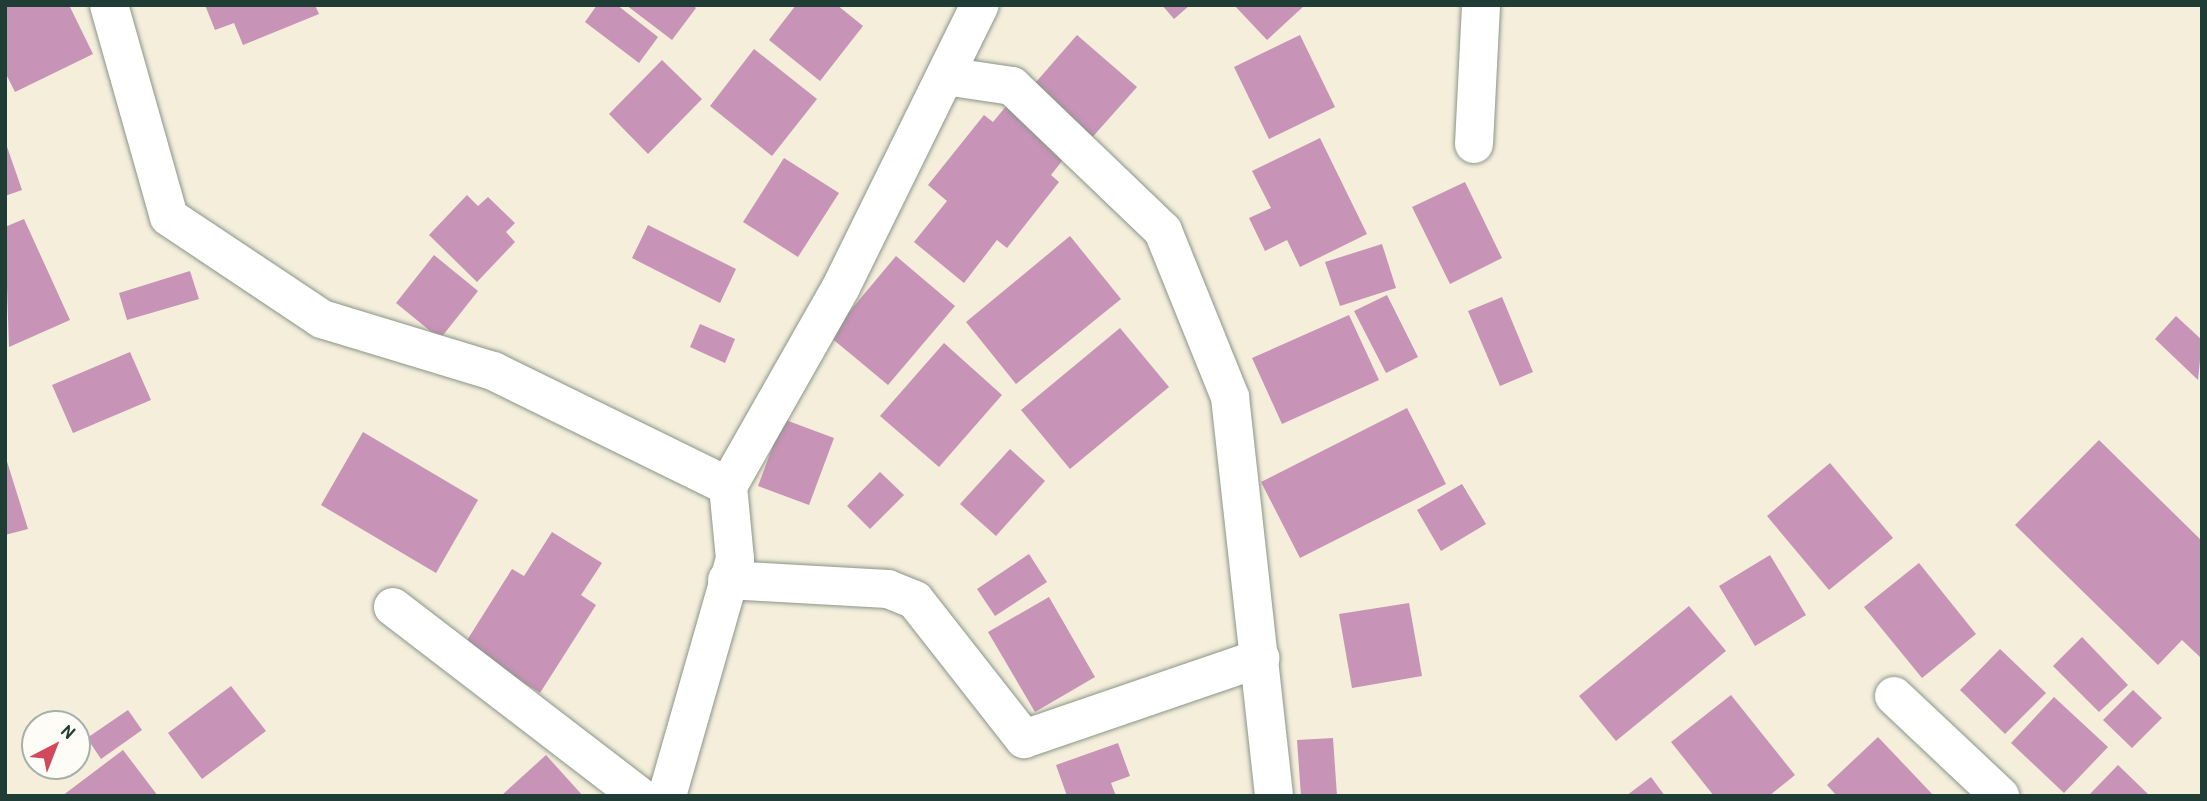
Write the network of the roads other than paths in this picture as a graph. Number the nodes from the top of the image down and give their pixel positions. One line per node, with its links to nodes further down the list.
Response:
1 (108, 5): 6 (street)
2 (981, 5): 4 (street)
3 (1481, 5): 5 (street)
4 (945, 76): 6 (street); 9 (street)
5 (1474, 144)
6 (728, 486): 7 (street)
7 (727, 580): 9 (street); 12 (street)
8 (393, 607): 11 (street)
9 (1261, 658): 13 (street)
10 (1894, 696): 14 (street)
11 (639, 796)
12 (667, 796)
13 (1274, 796)
14 (2000, 796)

